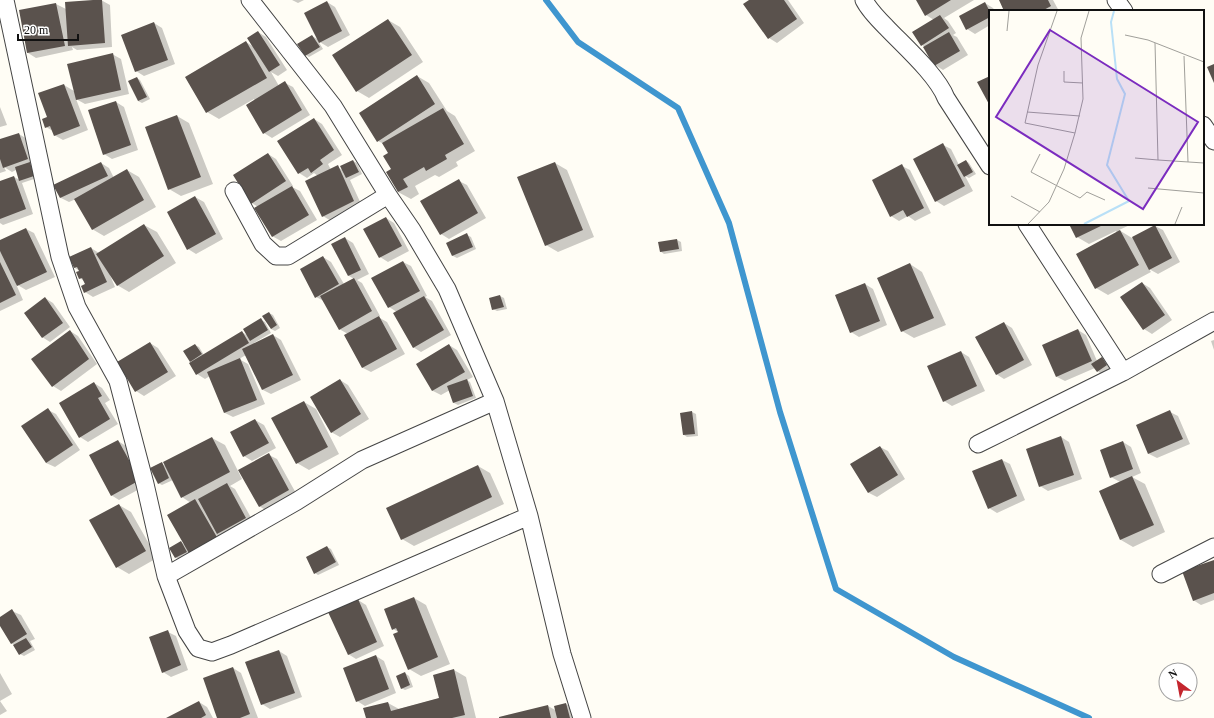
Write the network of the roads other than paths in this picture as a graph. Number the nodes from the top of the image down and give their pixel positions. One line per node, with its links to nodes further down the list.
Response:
1 (5, 0): 19 (street)
2 (250, 0): 10 (street)
3 (864, 0): 8 (street)
4 (1116, 0): 5 (street)
5 (1123, 10)
6 (1204, 126): 7 (street)
7 (1214, 141)
8 (989, 164)
9 (234, 191): 10 (street)
10 (388, 195): 14 (street)
11 (1028, 225): 13 (street)
12 (1214, 321): 13 (street)
13 (1123, 372): 15 (street)
14 (495, 401): 16 (street); 19 (street)
15 (978, 444)
16 (529, 516): 19 (street); 20 (street)
17 (1214, 547): 18 (street)
18 (1161, 574)
19 (166, 576)
20 (582, 718)

